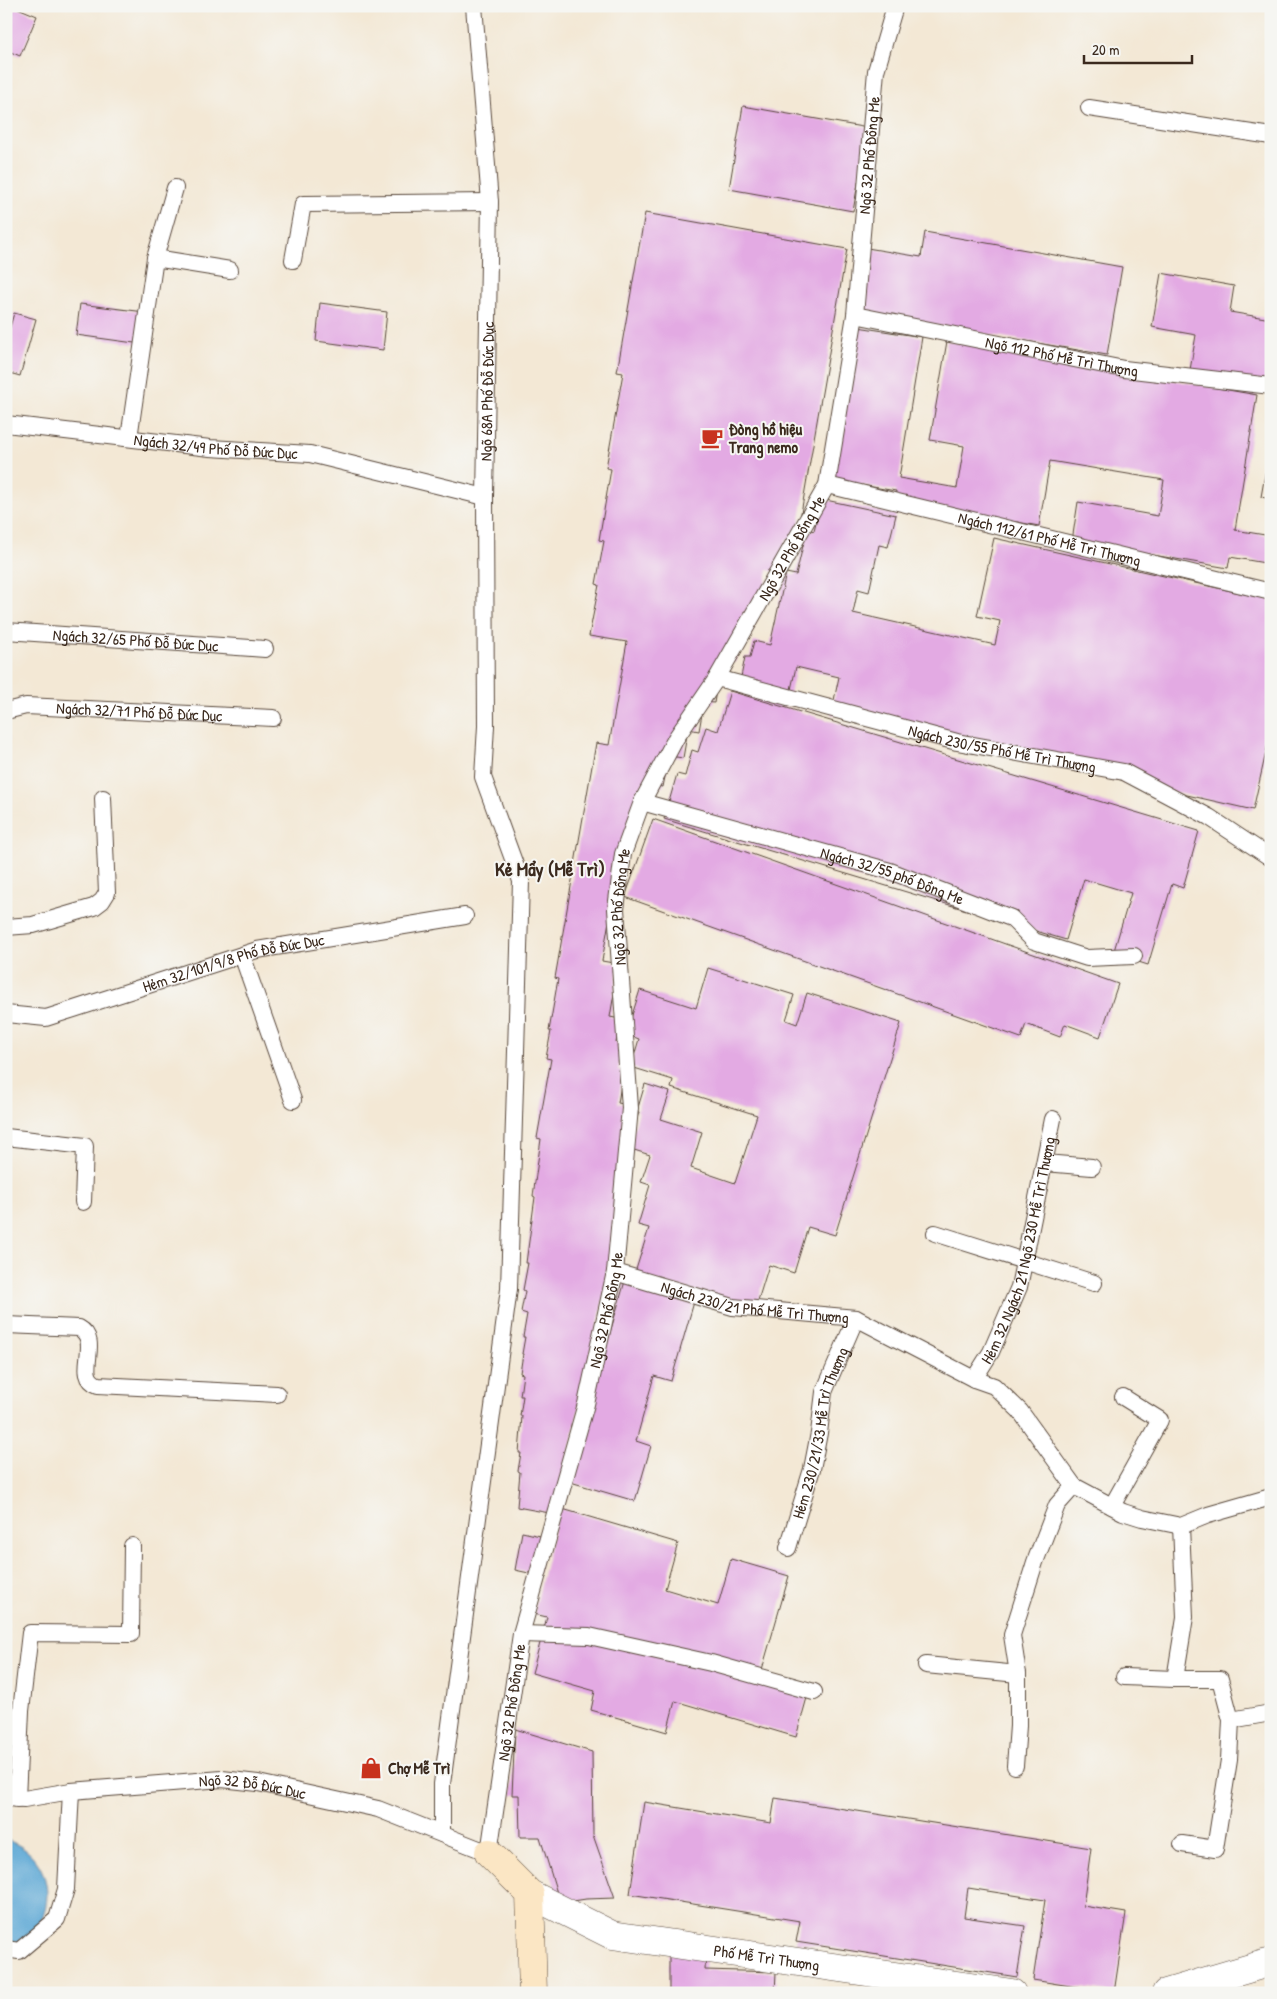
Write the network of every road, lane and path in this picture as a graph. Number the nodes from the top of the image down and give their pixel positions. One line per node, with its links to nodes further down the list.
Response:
1 (474, 6): 6 (lane, Ngõ 68A Phố Đỗ Đức Dục)
2 (895, 6): 10 (lane, Ngõ 32 Phố Đồng Me)
3 (1089, 108): 4 (lane)
4 (1271, 136)
5 (175, 188): 7 (lane)
6 (490, 202): 8 (lane); 15 (lane, Ngõ 68A Phố Đỗ Đức Dục)
7 (156, 258): 9 (lane); 13 (lane)
8 (293, 260)
9 (230, 270)
10 (855, 315): 11 (lane, Ngõ 112 Phố Mễ Trì Thượng); 14 (lane, Ngõ 32 Phố Đồng Me)
11 (1271, 386)
12 (6, 424): 13 (lane, Ngách 32/49 Phố Đỗ Đức Dục)
13 (129, 438): 15 (lane, Ngách 32/49 Phố Đỗ Đức Dục)
14 (827, 485): 16 (lane, Ngách 112/61 Phố Mễ Trì Thượng); 19 (lane, Ngõ 32 Phố Đồng Me)
15 (484, 497): 62 (lane, Ngõ 68A Phố Đỗ Đức Dục)
16 (1271, 592)
17 (6, 631): 18 (lane, Ngách 32/65 Phố Đỗ Đức Dục)
18 (265, 649)
19 (718, 678): 23 (lane, Ngõ 32 Phố Đồng Me); 24 (lane, Ngách 230/55 Phố Mễ Trì Thượng)
20 (6, 711): 21 (lane, Ngách 32/71 Phố Đỗ Đức Dục)
21 (273, 718)
22 (103, 798): 26 (lane)
23 (642, 802): 28 (lane, Ngách 32/55 phố Đồng Me); 38 (lane, Ngõ 32 Phố Đồng Me)
24 (1271, 858)
25 (465, 916): 27 (lane, Hẻm 32/101/9/8 Phố Đỗ Đức Dục)
26 (6, 927)
27 (242, 955): 29 (lane, Hẻm 32/101/9/8 Phố Đỗ Đức Dục); 30 (lane)
28 (1134, 956)
29 (6, 1014)
30 (292, 1100)
31 (1053, 1118): 33 (lane, Hẻm 32 Ngách 21 Ngõ 230 Mễ Trì Thượng)
32 (6, 1137): 35 (lane)
33 (1045, 1163): 34 (lane); 37 (lane, Hẻm 32 Ngách 21 Ngõ 230 Mễ Trì Thượng)
34 (1092, 1166)
35 (83, 1202)
36 (935, 1233): 37 (lane)
37 (1024, 1262): 39 (lane); 42 (lane, Hẻm 32 Ngách 21 Ngõ 230 Mễ Trì Thượng)
38 (615, 1272): 40 (lane, Ngách 230/21 Phố Mễ Trì Thượng); 51 (lane, Ngõ 32 Phố Đồng Me)
39 (1094, 1282)
40 (856, 1318): 42 (lane, Ngách 230/21 Phố Mễ Trì Thượng); 50 (lane, Hẻm 230/21/33 Mễ Trì Thượng)
41 (6, 1325): 43 (lane)
42 (974, 1379): 45 (lane, Ngách 230/21 Phố Mễ Trì Thượng)
43 (277, 1394)
44 (1123, 1398): 47 (lane)
45 (1074, 1486): 47 (lane, Ngách 230/21 Phố Mễ Trì Thượng); 53 (lane)
46 (1271, 1497): 48 (lane)
47 (1112, 1506): 48 (lane, Ngách 230/21 Phố Mễ Trì Thượng)
48 (1181, 1526): 55 (lane)
49 (132, 1546): 61 (lane)
50 (788, 1548)
51 (521, 1634): 56 (lane); 64 (lane, Ngõ 32 Phố Đồng Me)
52 (926, 1665): 53 (lane)
53 (1018, 1674): 59 (lane)
54 (1124, 1677): 55 (lane)
55 (1175, 1679): 58 (lane)
56 (814, 1692)
57 (1271, 1713): 58 (lane)
58 (1231, 1720): 63 (lane)
59 (1015, 1766)
60 (71, 1790): 61 (lane, Ngõ 32 Đỗ Đức Dục); 62 (lane, Ngõ 32 Đỗ Đức Dục); 66 (lane)
61 (11, 1798)
62 (442, 1834): 64 (lane, Ngõ 32 Đỗ Đức Dục)
63 (1182, 1844)
64 (490, 1853): 65 (street)
65 (530, 1894): 69 (street, Phố Mễ Trì Thượng); 70 (street)
66 (6, 1949)
67 (1271, 1962): 68 (street)
68 (1177, 1991)
69 (1006, 1992)
70 (532, 1993)

